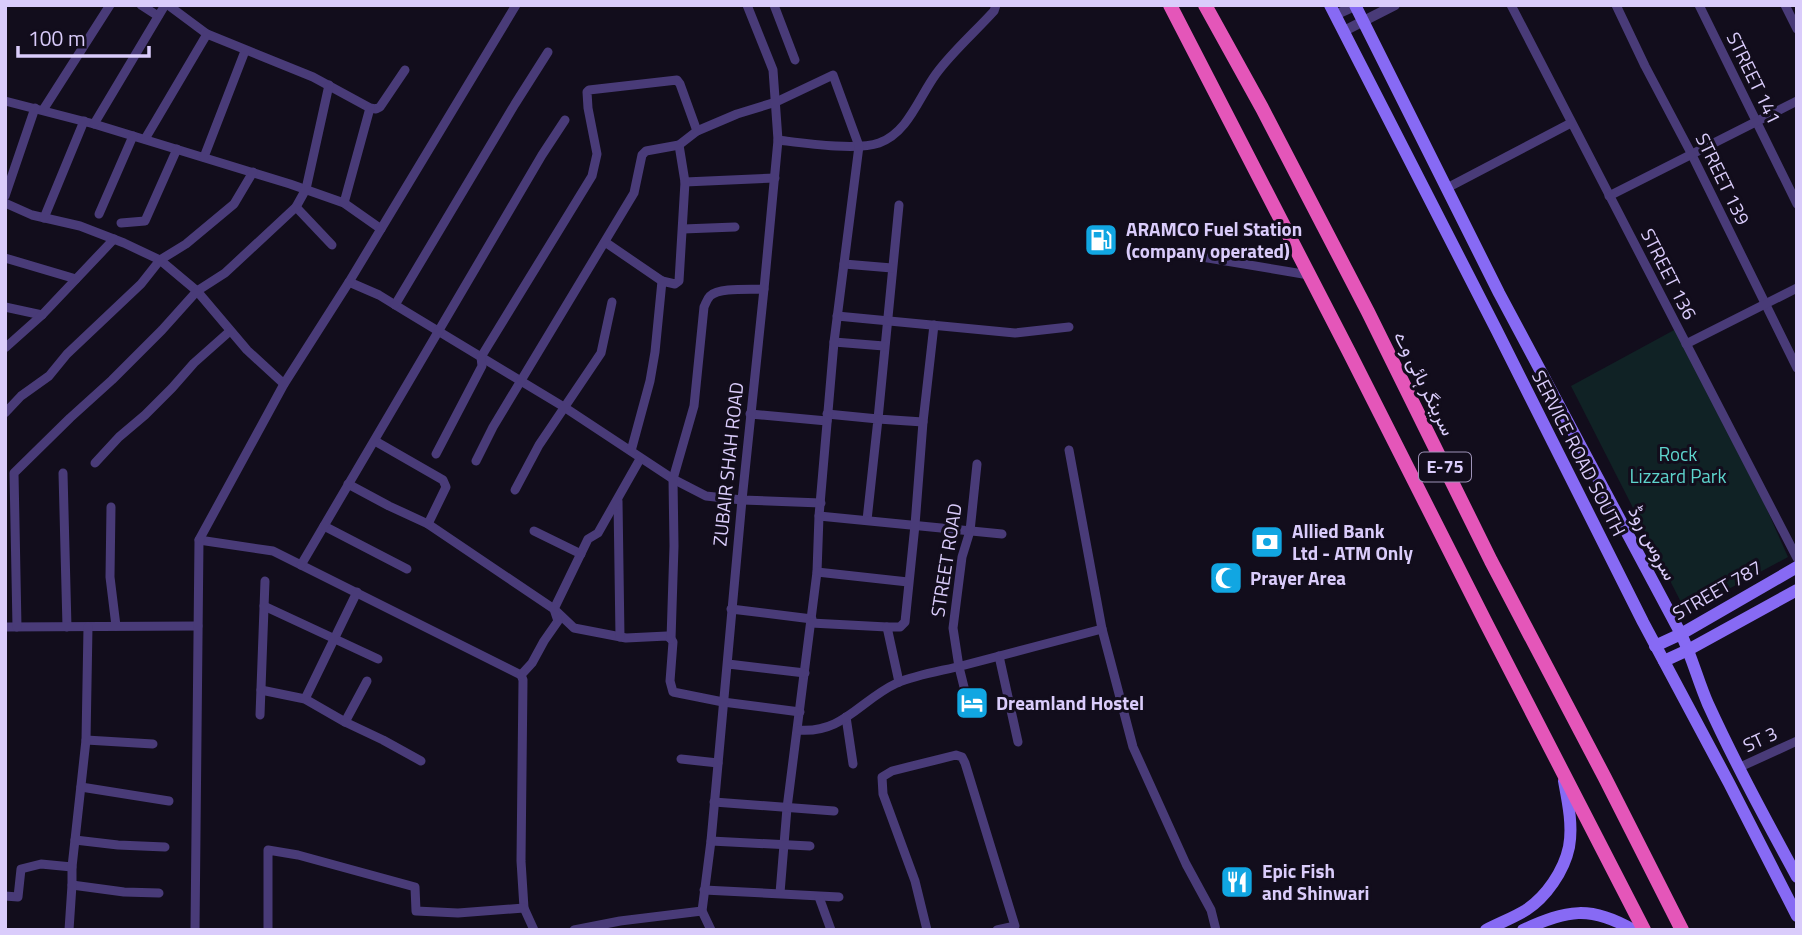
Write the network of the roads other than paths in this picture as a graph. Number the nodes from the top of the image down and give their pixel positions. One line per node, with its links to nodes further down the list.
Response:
1 (110, 5): 31 (street)
2 (141, 5): 17 (street)
3 (167, 5): 17 (street); 21 (street)
4 (516, 5): 62 (street)
5 (747, 5): 29 (street, ZUBAIR SHAH ROAD)
6 (774, 5): 24 (street)
7 (996, 5): 42 (street)
8 (1170, 5): 72 (highway, E-75)
9 (1205, 5): 224 (highway, سرینگر ہائی وے / E-75)
10 (1395, 5): 18 (street)
11 (1511, 5): 35 (street, STREET 136)
12 (1616, 5): 44 (street, STREET 139)
13 (1699, 5): 34 (street, STREET 141)
14 (1785, 5): 19 (street)
15 (1356, 6): 16 (street); 18 (main road, سروس روڈ)
16 (1333, 10): 20 (main road, SERVICE ROAD SOUTH)
17 (158, 16): 36 (street)
18 (1364, 21): 20 (street); 49 (main road, سروس روڈ)
19 (1797, 29)
20 (1343, 32): 155 (main road, SERVICE ROAD SOUTH)
21 (207, 34): 22 (street); 39 (street)
22 (245, 51): 26 (street); 45 (street)
23 (548, 52): 81 (street)
24 (795, 60)
25 (405, 70): 30 (street)
26 (330, 85): 30 (street); 50 (street)
27 (5, 101): 31 (street)
28 (1797, 101): 34 (street)
29 (776, 102): 37 (street); 40 (street, ZUBAIR SHAH ROAD); 42 (street)
30 (370, 108): 54 (street)
31 (39, 109): 33 (street); 51 (street)
32 (565, 120): 89 (street)
33 (84, 121): 36 (street); 59 (street)
34 (1756, 122): 44 (street); 55 (street, STREET 141)
35 (1572, 123): 49 (street); 52 (street, STREET 136)
36 (94, 124): 38 (street)
37 (697, 131): 41 (street); 94 (street)
38 (133, 136): 39 (street); 58 (street)
39 (145, 139): 43 (street)
40 (778, 140): 42 (street); 47 (street, ZUBAIR SHAH ROAD)
41 (679, 145): 48 (street); 65 (street)
42 (859, 146): 70 (street)
43 (177, 149): 45 (street); 60 (street)
44 (1691, 153): 52 (street); 80 (street, STREET 139)
45 (204, 157): 46 (street)
46 (253, 172): 50 (street); 69 (street)
47 (775, 178): 48 (street); 77 (street, ZUBAIR SHAH ROAD)
48 (685, 182): 63 (street)
49 (1447, 188): 151 (main road, سروس روڈ)
50 (306, 189): 54 (street); 57 (street)
51 (5, 196)
52 (1609, 196): 91 (street, STREET 136)
53 (5, 202): 59 (street)
54 (344, 203): 62 (street)
55 (1797, 204)
56 (899, 205): 71 (street)
57 (296, 206): 66 (street); 78 (street)
58 (99, 214)
59 (44, 218): 64 (street)
60 (121, 223)
61 (735, 227): 63 (street)
62 (381, 229): 75 (street)
63 (684, 229): 74 (street)
64 (114, 239): 69 (street); 73 (street)
65 (605, 242): 74 (street); 96 (street)
66 (332, 245)
67 (1166, 251): 72 (street)
68 (5, 258): 73 (street)
69 (160, 260): 78 (street); 99 (street)
70 (844, 264): 71 (street); 84 (street)
71 (892, 268): 85 (street)
72 (1309, 275): 183 (highway, E-75)
73 (76, 279): 83 (street)
74 (662, 281): 106 (street)
75 (349, 282): 81 (street); 97 (street)
76 (1797, 288): 80 (street)
77 (764, 289): 100 (street, ZUBAIR SHAH ROAD); 113 (street)
78 (197, 291): 88 (street); 146 (street)
79 (612, 302): 98 (street)
80 (1765, 304): 91 (street); 95 (street, STREET 139)
81 (395, 305): 89 (street)
82 (5, 307): 83 (street)
83 (42, 315): 93 (street)
84 (837, 316): 85 (street); 90 (street)
85 (887, 321): 86 (street); 92 (street)
86 (934, 325): 87 (street); 103 (street)
87 (1069, 327)
88 (230, 331): 97 (street); 110 (street)
89 (438, 331): 94 (street); 104 (street)
90 (834, 342): 92 (street); 101 (street)
91 (1686, 344): 130 (street, STREET 136)
92 (884, 346): 102 (street)
93 (5, 348)
94 (481, 357): 96 (street); 107 (street)
95 (1797, 368)
96 (521, 382): 98 (street); 109 (street)
97 (284, 384): 128 (street)
98 (564, 407): 106 (street); 115 (street)
99 (5, 414)
100 (750, 414): 101 (street); 117 (street, ZUBAIR SHAH ROAD)
101 (827, 418): 102 (street); 118 (street)
102 (878, 419): 103 (street); 121 (street)
103 (923, 422): 123 (street)
104 (375, 441): 114 (street); 122 (street)
105 (1069, 450): 150 (street)
106 (631, 451): 108 (street)
107 (436, 454)
108 (640, 459): 113 (street); 116 (street)
109 (476, 461)
110 (95, 463)
111 (977, 464): 126 (street, STREET ROAD)
112 (64, 473): 147 (street)
113 (673, 479): 117 (street); 154 (street)
114 (348, 484): 122 (street); 124 (street)
115 (515, 490)
116 (618, 499): 129 (street); 152 (street)
117 (742, 500): 118 (street); 141 (street, ZUBAIR SHAH ROAD)
118 (821, 503): 120 (street)
119 (111, 507): 144 (street)
120 (819, 516): 121 (street); 134 (street)
121 (867, 520): 123 (street)
122 (428, 524): 140 (street)
123 (915, 525): 126 (street); 136 (street)
124 (324, 526): 131 (street); 133 (street)
125 (534, 531): 129 (street)
126 (970, 531): 127 (street); 161 (street, STREET ROAD)
127 (1002, 534)
128 (199, 540): 131 (street); 143 (street)
129 (580, 554): 140 (street)
130 (1797, 558)
131 (300, 565): 138 (street)
132 (1797, 567): 151 (main road, STREET 787)
133 (407, 569)
134 (817, 572): 136 (street); 142 (street)
135 (265, 581): 139 (street)
136 (908, 582): 149 (street)
137 (1797, 590): 156 (main road, STREET 787)
138 (357, 592): 153 (street); 163 (street)
139 (264, 606): 153 (street); 166 (street)
140 (554, 609): 152 (street); 163 (street)
141 (731, 609): 142 (street); 160 (street, ZUBAIR SHAH ROAD)
142 (812, 621): 149 (street); 162 (street)
143 (198, 625): 144 (street); 211 (street)
144 (116, 626): 148 (street)
145 (5, 627): 146 (street)
146 (17, 627): 147 (street)
147 (67, 627): 148 (street)
148 (88, 627): 175 (street)
149 (887, 627): 165 (street)
150 (1102, 629): 157 (street); 219 (street)
151 (1681, 634): 155 (main road, STREET 787); 156 (main road, سروس روڈ)
152 (620, 637): 154 (street)
153 (334, 639): 158 (street); 167 (street)
154 (671, 639): 168 (street)
155 (1655, 646): 159 (main road, SERVICE ROAD SOUTH)
156 (1688, 650): 159 (main road, STREET 787); 184 (main road, سروس روڈ)
157 (999, 656): 161 (street); 177 (street)
158 (378, 659)
159 (1664, 661): 185 (main road, SERVICE ROAD SOUTH)
160 (728, 664): 162 (street); 168 (street, ZUBAIR SHAH ROAD)
161 (959, 667): 165 (street); 169 (street, STREET ROAD)
162 (804, 673): 170 (street)
163 (521, 676): 207 (street)
164 (367, 681): 173 (street)
165 (899, 682): 172 (street)
166 (261, 690): 167 (street); 171 (street)
167 (305, 699): 173 (street)
168 (723, 702): 170 (street); 181 (street, ZUBAIR SHAH ROAD)
169 (968, 703)
170 (800, 712): 174 (street)
171 (260, 715)
172 (846, 717): 174 (street); 182 (street)
173 (345, 722): 180 (street)
174 (797, 730): 190 (street)
175 (86, 740): 178 (street); 186 (street)
176 (1797, 741): 184 (street, ST 3)
177 (1018, 742)
178 (153, 744)
179 (681, 759): 181 (street)
180 (421, 761)
181 (718, 764): 188 (street, ZUBAIR SHAH ROAD)
182 (853, 764)
183 (1562, 773): 220 (main road); 223 (highway, E-75)
184 (1741, 773): 185 (main road); 189 (main road, سروس روڈ)
185 (1729, 783): 192 (main road, SERVICE ROAD SOUTH)
186 (81, 787): 187 (street); 193 (street)
187 (169, 801)
188 (714, 802): 190 (street); 194 (street, ZUBAIR SHAH ROAD)
189 (1758, 805): 192 (main road); 199 (main road, سروس روڈ)
190 (787, 808): 191 (street); 195 (street)
191 (834, 811)
192 (1744, 813): 209 (main road, SERVICE ROAD SOUTH)
193 (75, 840): 197 (street); 198 (street)
194 (711, 841): 195 (street); 201 (street, ZUBAIR SHAH ROAD)
195 (783, 845): 196 (street); 203 (street)
196 (810, 846)
197 (165, 847)
198 (72, 867): 200 (street); 204 (street)
199 (1797, 877)
200 (72, 885): 202 (street); 210 (street)
201 (704, 890): 203 (street); 208 (street, ZUBAIR SHAH ROAD)
202 (159, 893)
203 (780, 893): 205 (street)
204 (5, 895)
205 (820, 897): 206 (street); 216 (street)
206 (839, 897)
207 (524, 908): 212 (street); 213 (street)
208 (702, 911): 214 (street); 215 (street)
209 (1797, 916)
210 (69, 930)
211 (195, 930)
212 (268, 930)
213 (534, 930)
214 (574, 930)
215 (711, 930)
216 (831, 930)
217 (927, 930): 218 (street)
218 (997, 930)
219 (1216, 930)
220 (1486, 930)
221 (1523, 930): 222 (main road)
222 (1633, 930)
223 (1644, 930)
224 (1682, 930)

